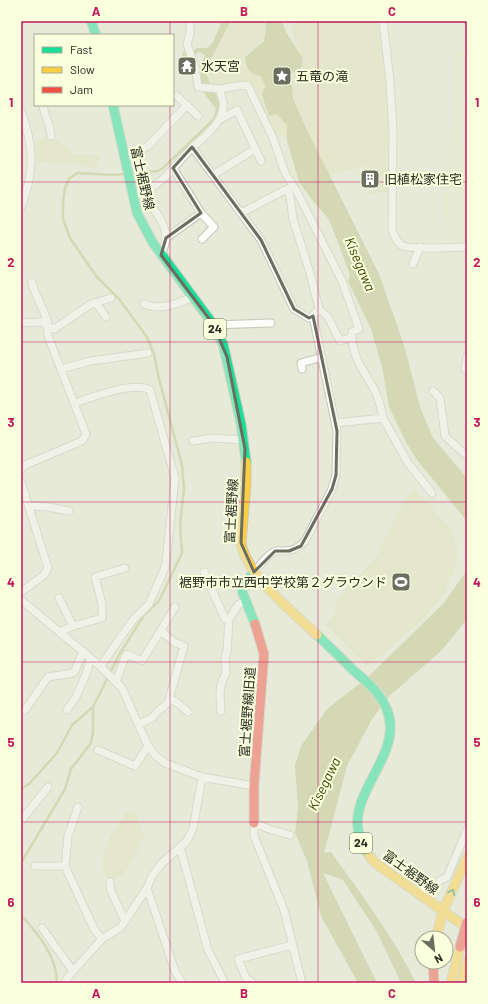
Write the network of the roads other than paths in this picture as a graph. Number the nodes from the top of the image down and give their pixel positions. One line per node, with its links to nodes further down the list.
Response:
1 (91, 21): 4 (main road)
2 (190, 21): 5 (street)
3 (383, 21): 28 (street)
4 (94, 34)
5 (219, 89): 12 (street); 20 (street)
6 (177, 96): 7 (street)
7 (187, 105): 11 (street); 16 (street)
8 (43, 106): 13 (street)
9 (113, 106): 16 (main road, 富士裾野線 / 24)
10 (21, 111): 23 (street)
11 (198, 116)
12 (217, 121): 14 (street); 15 (street)
13 (51, 136)
14 (192, 147): 18 (street); 19 (street)
15 (255, 149): 17 (street); 19 (street)
16 (125, 158): 22 (main road, 富士裾野線 / 24)
17 (261, 161)
18 (173, 168): 22 (street); 24 (street)
19 (213, 175): 25 (street)
20 (288, 179): 21 (street); 44 (street)
21 (287, 189): 25 (street); 37 (street)
22 (136, 194): 26 (street); 30 (main road, 富士裾野線 / 24)
23 (21, 207)
24 (201, 212): 26 (street); 27 (street)
25 (241, 212): 38 (street)
26 (166, 238): 30 (street)
27 (202, 239)
28 (420, 247): 29 (street); 31 (street)
29 (467, 247)
30 (161, 255): 33 (main road, 富士裾野線 / 24)
31 (413, 264)
32 (32, 282): 42 (street)
33 (192, 297): 36 (street); 43 (main road, 富士裾野線 / 24)
34 (111, 298): 35 (street)
35 (96, 303): 39 (street); 42 (street)
36 (144, 304)
37 (319, 309): 38 (street); 44 (street)
38 (313, 316): 47 (street)
39 (106, 317)
40 (21, 323): 42 (street)
41 (271, 323): 43 (street)
42 (48, 326): 48 (street)
43 (214, 326): 55 (main road, 富士裾野線 / 24)
44 (352, 337): 53 (street)
45 (148, 353): 48 (street)
46 (467, 356): 50 (street)
47 (322, 357): 49 (street); 54 (street)
48 (61, 369): 52 (street)
49 (302, 369)
50 (467, 369)
51 (433, 391): 57 (street)
52 (75, 403): 58 (street); 77 (street)
53 (383, 418): 54 (street); 60 (street)
54 (336, 423): 65 (street)
55 (244, 440): 56 (street); 65 (main road, 富士裾野線 / 24)
56 (193, 441)
57 (467, 456)
58 (22, 467)
59 (21, 482): 61 (street)
60 (432, 493)
61 (29, 506): 62 (street); 66 (street)
62 (69, 511)
63 (125, 568): 72 (street)
64 (204, 572): 71 (street)
65 (254, 572): 69 (main road, 富士裾野線旧道); 101 (main road, 富士裾野線 / 24)
66 (21, 592)
67 (59, 598): 72 (street)
68 (21, 600): 74 (street)
69 (245, 601): 71 (street); 88 (main road, 富士裾野線旧道)
70 (176, 607): 73 (street)
71 (229, 620): 82 (street)
72 (73, 626): 74 (street)
73 (161, 631): 78 (street); 79 (street)
74 (60, 632): 75 (street)
75 (83, 651): 76 (street); 80 (street)
76 (91, 658): 77 (street); 81 (street)
77 (103, 669): 78 (street)
78 (115, 681): 84 (street)
79 (170, 698): 83 (street); 84 (street)
80 (25, 710)
81 (67, 710)
82 (221, 711)
83 (188, 712)
84 (139, 724): 85 (street)
85 (148, 746): 86 (street); 87 (street)
86 (98, 750)
87 (202, 777): 88 (street); 95 (street)
88 (254, 786): 92 (main road, 富士裾野線旧道)
89 (48, 787): 91 (street)
90 (78, 807): 98 (street)
91 (21, 821)
92 (254, 823): 94 (street); 109 (street)
93 (467, 830): 101 (street)
94 (290, 835)
95 (180, 847): 100 (street); 115 (street)
96 (467, 858): 102 (main road, one-way to 96)
97 (35, 866): 98 (street)
98 (65, 866): 108 (street)
99 (110, 882): 103 (street)
100 (147, 888): 103 (street); 114 (street)
101 (419, 893): 102 (main road, 富士裾野線 / 24)
102 (443, 911): 106 (main road, 富士裾野線 / 24); 107 (main road)
103 (125, 920): 108 (street)
104 (467, 922): 119 (main road, bridge)
105 (42, 928): 112 (street)
106 (467, 928)
107 (438, 930)
108 (102, 939): 112 (street)
109 (292, 945): 116 (street); 117 (street)
110 (467, 962): 120 (main road)
111 (433, 970): 118 (main road)
112 (73, 971): 113 (street)
113 (66, 983)
114 (182, 983)
115 (225, 983)
116 (253, 983)
117 (302, 983)
118 (434, 983)
119 (451, 983)
120 (462, 983)

